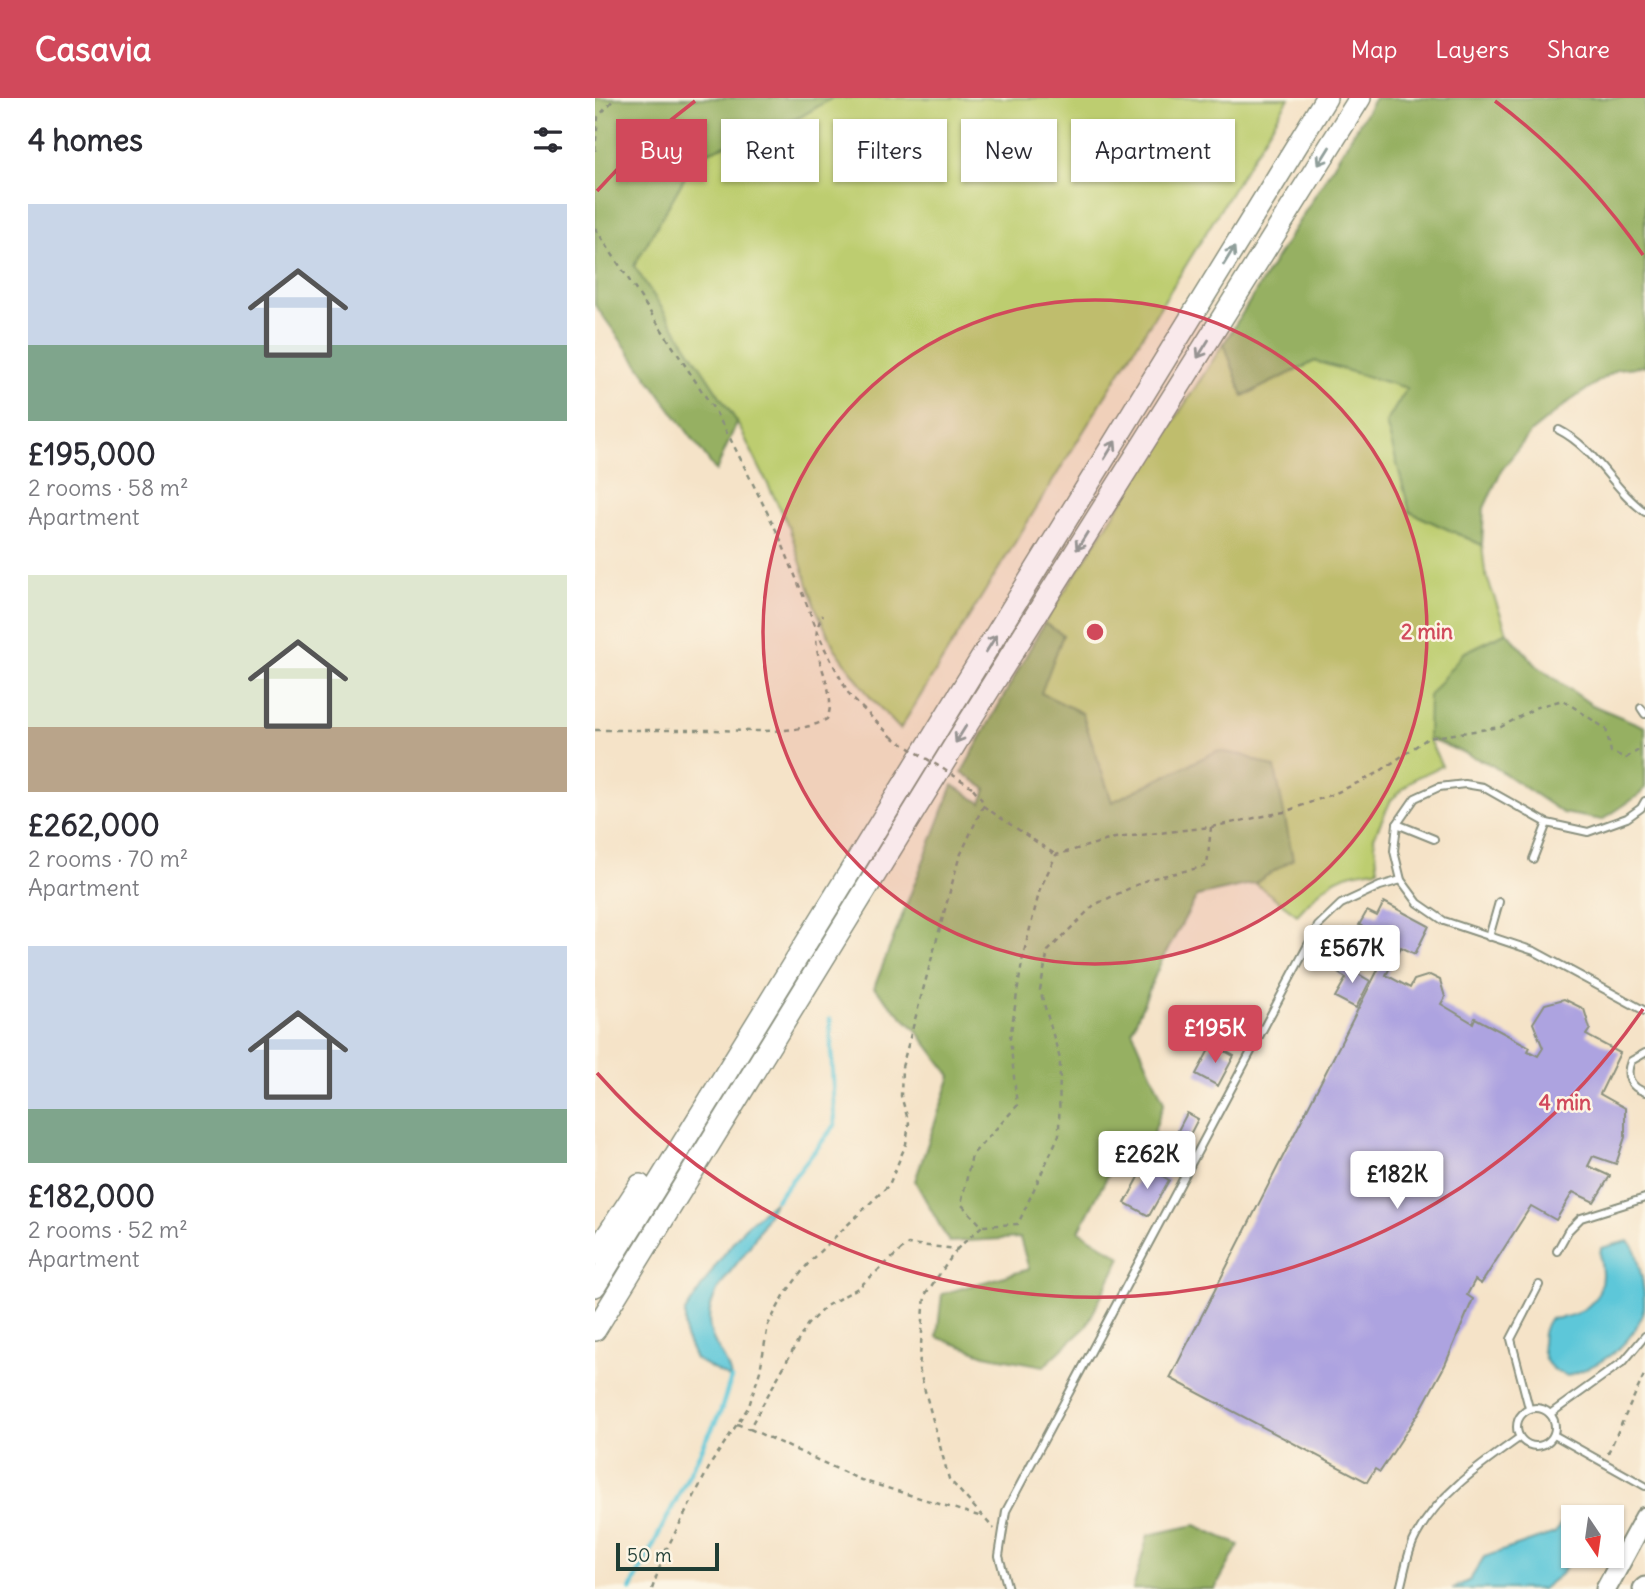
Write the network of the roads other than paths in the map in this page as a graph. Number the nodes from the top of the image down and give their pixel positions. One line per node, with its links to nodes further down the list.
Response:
1 (1327, 98): 5 (highway, one-way to 1)
2 (1360, 98): 22 (highway, one-way to 22)
3 (1559, 430): 4 (lane)
4 (1645, 512)
5 (915, 767): 19 (highway); 21 (highway)
6 (1644, 806): 7 (lane)
7 (1547, 823): 8 (lane); 10 (lane)
8 (1397, 824): 9 (lane); 11 (lane)
9 (1434, 839)
10 (1533, 859)
11 (1401, 880): 13 (lane); 30 (lane)
12 (1499, 902): 13 (lane)
13 (1489, 937): 14 (lane)
14 (1645, 1011)
15 (1645, 1053): 16 (lane)
16 (1645, 1092)
17 (1645, 1198): 18 (lane)
18 (1557, 1251)
19 (595, 1254)
20 (1539, 1285): 24 (lane)
21 (595, 1286)
22 (595, 1330)
23 (1645, 1336): 25 (lane)
24 (1529, 1408): 25 (lane); 27 (lane)
25 (1550, 1414): 26 (lane)
26 (1553, 1435): 27 (lane); 28 (lane)
27 (1519, 1438): 31 (lane)
28 (1645, 1486)
29 (1645, 1517): 32 (main road)
30 (1008, 1589)
31 (1400, 1589)
32 (1606, 1589)

